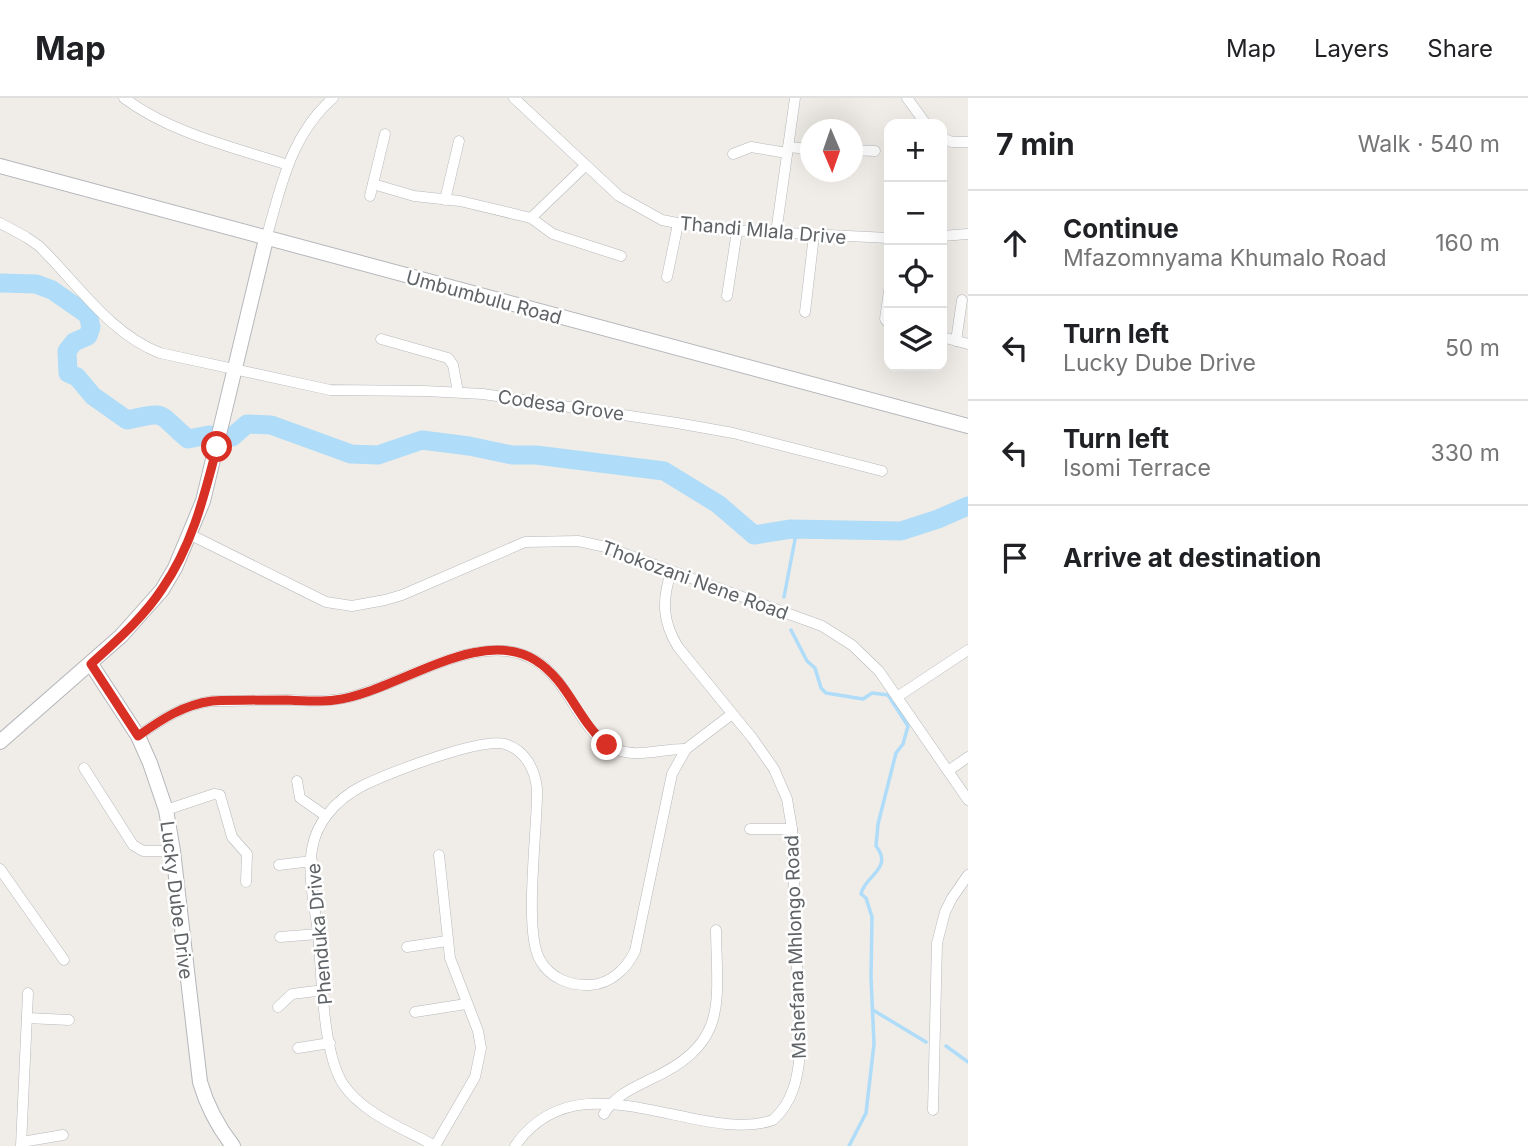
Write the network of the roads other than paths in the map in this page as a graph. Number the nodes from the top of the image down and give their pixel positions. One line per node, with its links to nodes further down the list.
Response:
1 (124, 98): 16 (street)
2 (332, 98): 16 (street)
3 (514, 98): 18 (street, Thandi Mlala Drive)
4 (795, 98): 12 (street)
5 (907, 98): 6 (street)
6 (922, 119)
7 (385, 134): 19 (street)
8 (947, 140): 10 (street)
9 (459, 141): 21 (street)
10 (968, 142)
11 (800, 149): 12 (street)
12 (788, 150): 15 (street); 26 (street)
13 (863, 150): 14 (street)
14 (875, 151)
15 (733, 154)
16 (288, 165): 31 (street)
17 (0, 166): 31 (street, Umbumbulu Road)
18 (585, 166): 22 (street); 24 (street, Thandi Mlala Drive)
19 (373, 184): 20 (street); 21 (street)
20 (370, 195)
21 (445, 200): 22 (street)
22 (531, 218): 32 (street)
23 (0, 223): 41 (street, Codesa Grove)
24 (678, 225): 25 (street, Thandi Mlala Drive); 33 (street)
25 (737, 231): 26 (street, Thandi Mlala Drive); 34 (street)
26 (776, 233): 28 (street, Thandi Mlala Drive)
27 (968, 233): 29 (street)
28 (814, 235): 30 (street, Thandi Mlala Drive); 36 (street)
29 (947, 235)
30 (884, 238)
31 (266, 239): 41 (street); 43 (street, Umbumbulu Road)
32 (621, 256)
33 (667, 277)
34 (727, 296)
35 (962, 300): 39 (street)
36 (805, 312)
37 (947, 338): 39 (street)
38 (381, 339): 42 (street)
39 (956, 341): 40 (street)
40 (968, 344)
41 (235, 369): 42 (street, Codesa Grove); 45 (street)
42 (458, 392): 44 (street, Codesa Grove)
43 (968, 426)
44 (882, 471)
45 (191, 535): 46 (street, Thokozani Nene Road); 48 (street)
46 (671, 572): 49 (street, Thokozani Nene Road); 50 (street, Mshefana Mhlongo Road)
47 (968, 650): 49 (street)
48 (91, 664): 51 (street, Lucky Dube Drive); 52 (street)
49 (897, 697): 56 (street, Thokozani Nene Road)
50 (732, 714): 53 (street, Phenduka Drive); 62 (street, Mshefana Mhlongo Road)
51 (138, 736): 53 (street); 59 (street, Lucky Dube Drive)
52 (0, 742)
53 (686, 750): 60 (street, Phenduka Drive)
54 (968, 757): 56 (street)
55 (84, 768): 63 (street)
56 (948, 771): 58 (street, Thokozani Nene Road)
57 (297, 781): 60 (street)
58 (968, 800)
59 (166, 810): 63 (street, Lucky Dube Drive); 69 (street)
60 (326, 816): 65 (street, Phenduka Drive)
61 (750, 829): 62 (street)
62 (792, 829): 87 (street, Mshefana Mhlongo Road)
63 (173, 851): 89 (street, Lucky Dube Drive)
64 (439, 855): 73 (street)
65 (312, 861): 66 (street); 71 (street, Phenduka Drive)
66 (279, 865)
67 (0, 869): 75 (street)
68 (968, 875): 85 (street)
69 (246, 882)
70 (716, 930): 91 (street)
71 (318, 934): 72 (street); 76 (street, Phenduka Drive)
72 (279, 937)
73 (447, 941): 74 (street); 78 (street)
74 (407, 947)
75 (64, 960)
76 (324, 990): 79 (street); 83 (street, Phenduka Drive)
77 (29, 993): 81 (street)
78 (466, 1004): 80 (street); 90 (street)
79 (278, 1007)
80 (415, 1012)
81 (27, 1018): 82 (street); 88 (street)
82 (69, 1020)
83 (330, 1043): 84 (street); 90 (street, Phenduka Drive)
84 (298, 1048)
85 (933, 1110)
86 (63, 1135): 88 (street)
87 (746, 1136)
88 (21, 1144)
89 (233, 1146)
90 (435, 1146)
91 (515, 1146)

